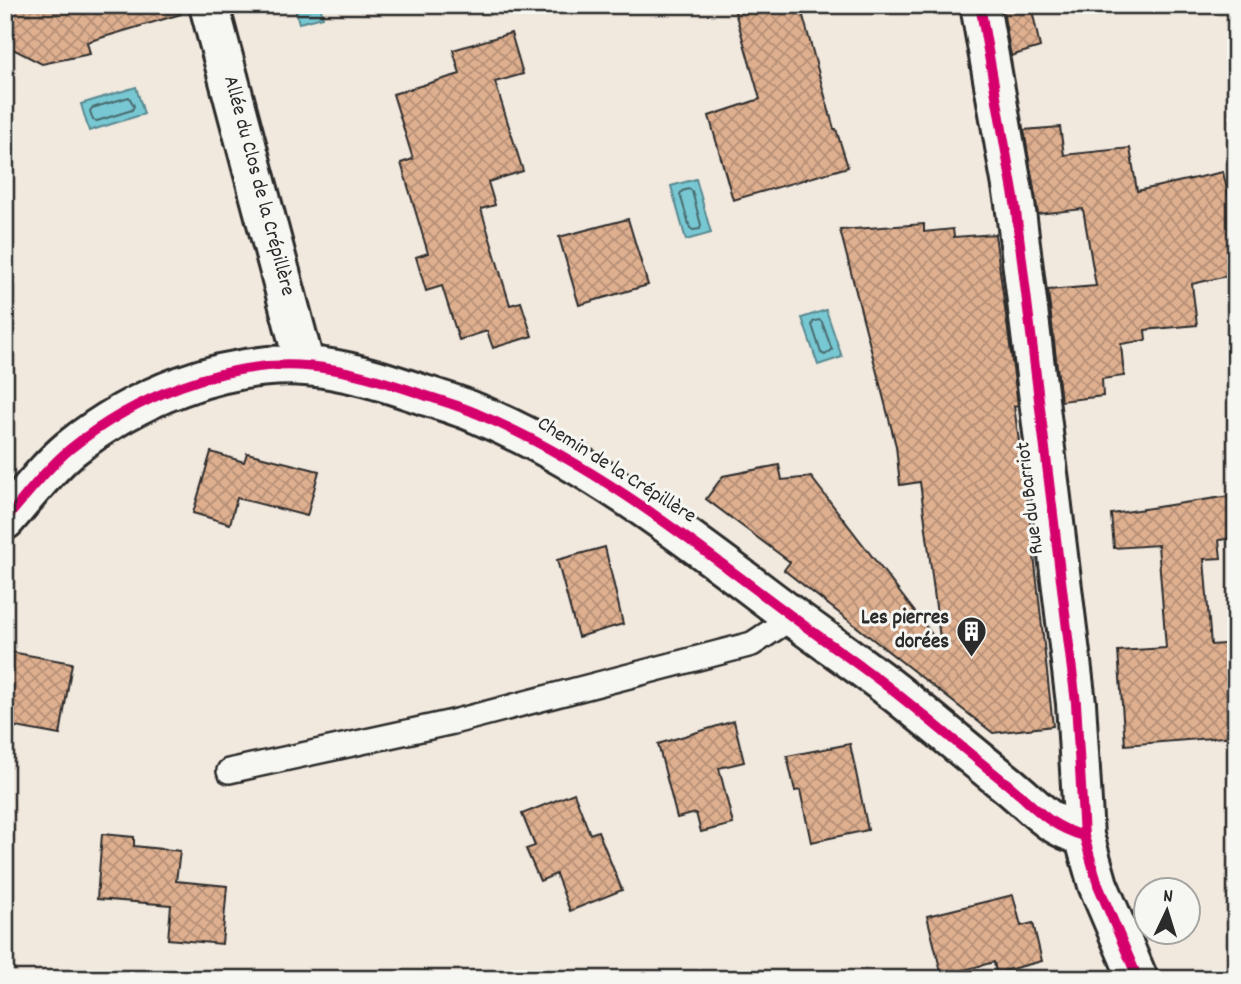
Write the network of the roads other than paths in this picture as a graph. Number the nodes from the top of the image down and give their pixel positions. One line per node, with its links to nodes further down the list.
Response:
1 (209, 5): 3 (street, Allée du Clos de la Crépillère)
2 (980, 5): 7 (street, Rue du Barriot)
3 (305, 366): 4 (street, Chemin de la Crépillère); 5 (street, Chemin de la Crépillère)
4 (5, 520)
5 (793, 617): 6 (lane); 7 (street, Chemin de la Crépillère)
6 (229, 771)
7 (1084, 836): 8 (street, Rue du Barriot)
8 (1138, 979)

